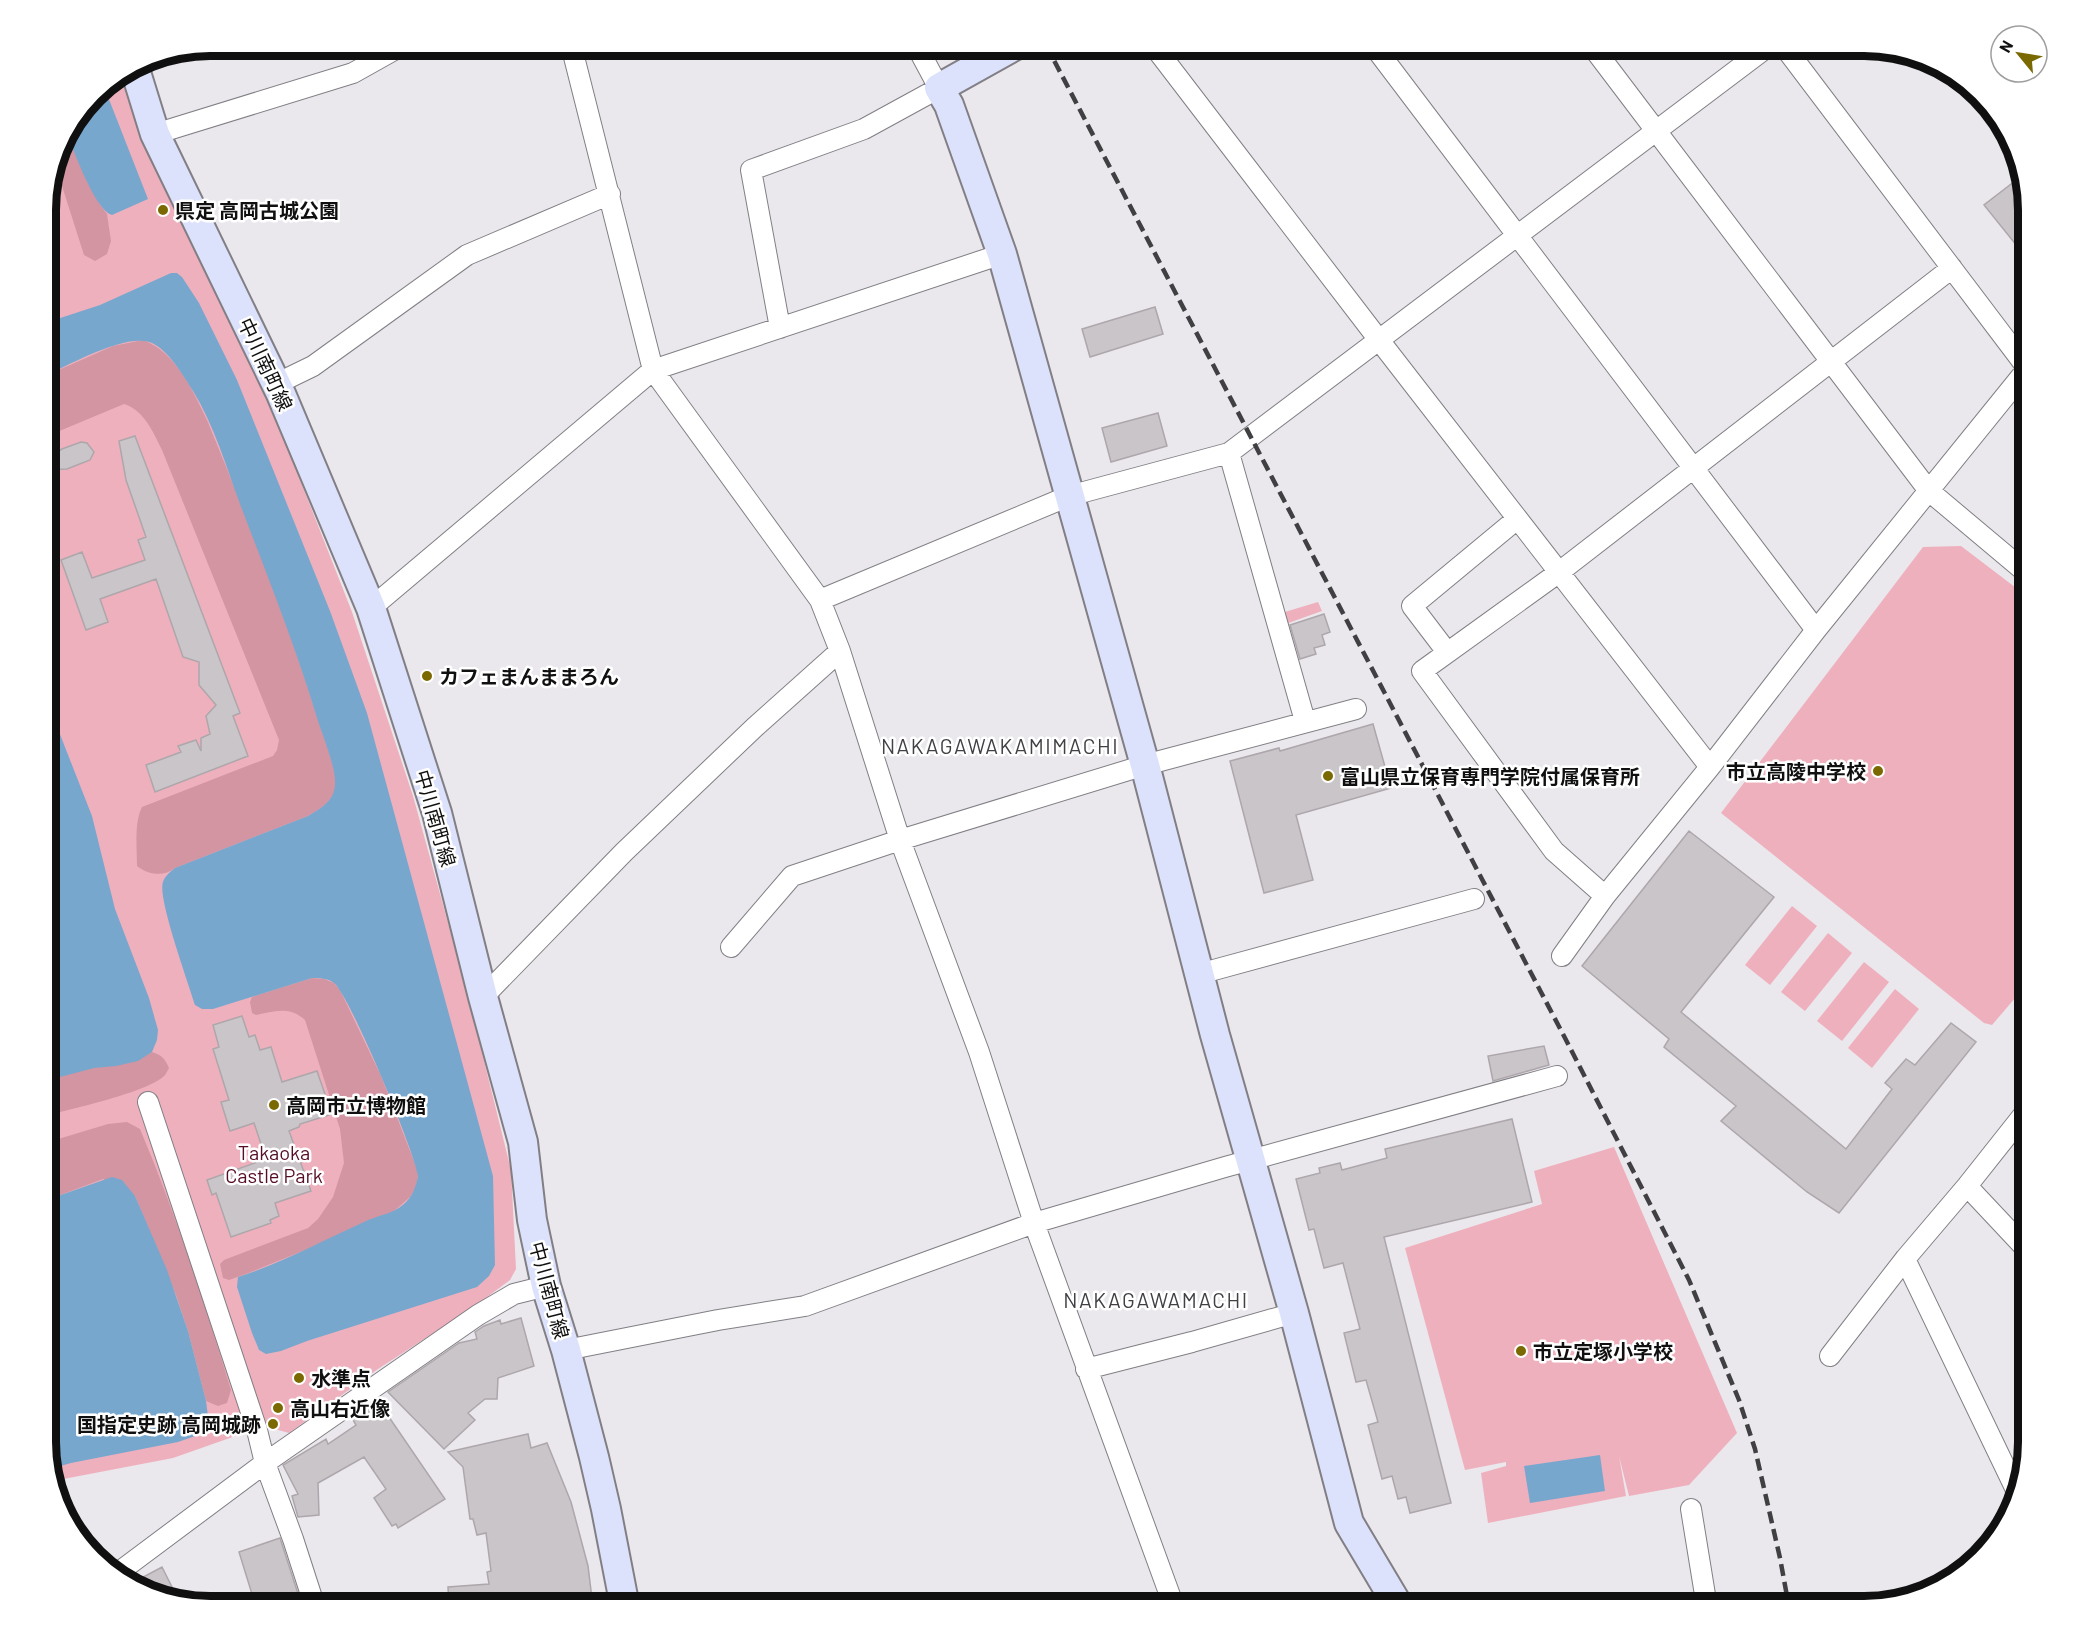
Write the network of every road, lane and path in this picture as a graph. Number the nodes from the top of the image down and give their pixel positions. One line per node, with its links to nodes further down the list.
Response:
1 (383, 56): 13 (street)
2 (574, 56): 14 (street)
3 (921, 56): 11 (street)
4 (996, 56): 11 (street)
5 (1161, 56): 19 (street)
6 (1381, 56): 15 (street)
7 (1599, 56): 12 (street)
8 (1755, 56): 12 (street)
9 (1791, 56): 17 (street)
10 (136, 74): 13 (street, 中川南町線)
11 (939, 88): 16 (street); 18 (street)
12 (1656, 130): 15 (street); 21 (street)
13 (155, 134): 24 (street, 中川南町線)
14 (610, 194): 22 (street); 24 (street)
15 (1518, 236): 19 (street); 26 (street)
16 (1002, 254): 18 (street); 28 (street)
17 (1952, 268): 20 (street); 21 (street)
18 (780, 328): 22 (street)
19 (1379, 340): 25 (street); 29 (street)
20 (2018, 356)
21 (1832, 361): 26 (street); 27 (street)
22 (653, 370): 32 (street); 33 (street)
23 (2018, 381): 27 (street)
24 (276, 384): 33 (street, 中川南町線)
25 (1229, 453): 28 (street); 38 (street)
26 (1694, 469): 31 (street); 34 (street)
27 (1929, 491): 30 (street); 34 (street)
28 (1069, 496): 32 (street); 39 (street)
29 (1517, 519): 31 (street); 36 (street)
30 (2018, 564)
31 (1558, 573): 36 (street); 40 (street)
32 (820, 600): 35 (street)
33 (371, 608): 47 (street, 中川南町線)
34 (1816, 630): 40 (street)
35 (840, 651): 41 (street); 47 (street)
36 (1447, 652): 42 (street)
37 (1356, 709): 38 (street)
38 (1305, 722): 39 (street)
39 (1145, 765): 41 (street); 46 (street)
40 (1710, 767): 42 (street)
41 (900, 840): 44 (street); 53 (street)
42 (1605, 896): 45 (street)
43 (1474, 899): 46 (street)
44 (731, 947)
45 (1562, 956)
46 (1199, 974): 51 (street)
47 (483, 997): 56 (street, 中川南町線)
48 (1557, 1076): 51 (street)
49 (148, 1102): 61 (street)
50 (2018, 1121): 52 (street)
51 (1252, 1160): 53 (street); 57 (street)
52 (1967, 1185): 54 (street); 55 (street)
53 (1034, 1223): 58 (street); 60 (street)
54 (2018, 1240)
55 (1905, 1259): 59 (street); 62 (street)
56 (546, 1286): 58 (street, 中川南町線); 61 (street)
57 (1294, 1313): 60 (street); 68 (street)
58 (566, 1350): 66 (street, 中川南町線)
59 (1830, 1356)
60 (1086, 1369): 67 (street)
61 (265, 1463): 64 (street); 65 (street)
62 (2012, 1482)
63 (1691, 1509): 69 (street)
64 (123, 1569)
65 (311, 1596)
66 (623, 1596)
67 (1170, 1596)
68 (1392, 1596)
69 (1705, 1596)

